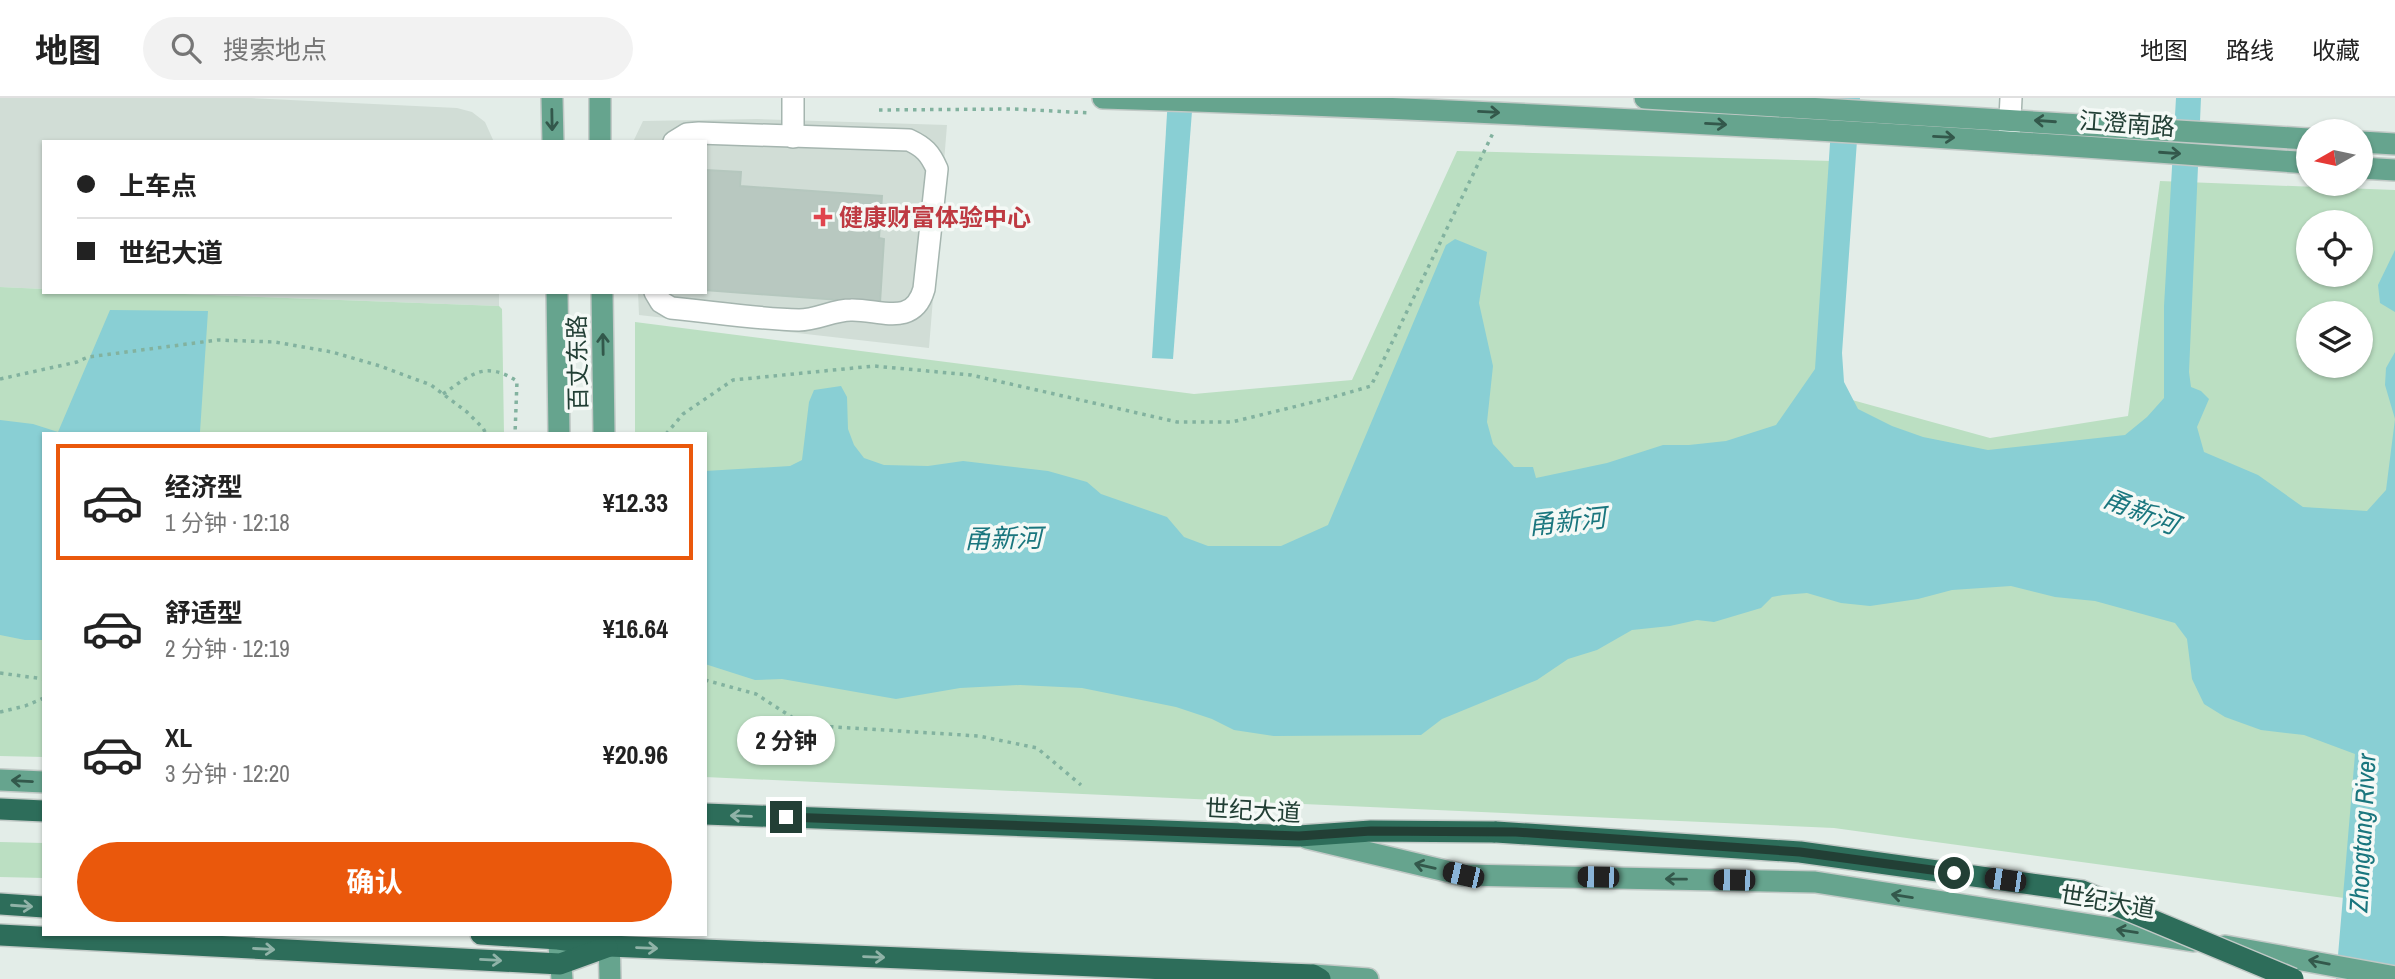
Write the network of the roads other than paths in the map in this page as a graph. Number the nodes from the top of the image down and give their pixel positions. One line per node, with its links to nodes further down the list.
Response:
1 (552, 98): 10 (main road, one-way to 10)
2 (600, 98): 11 (main road)
3 (793, 98): 8 (street)
4 (1103, 98): 6 (main road, 江澄南路)
5 (1645, 98): 7 (main road, 江澄南路)
6 (1344, 102): 13 (main road, 江澄南路, one-way to 13)
7 (2010, 108): 9 (main road, 江澄南路, one-way to 7); 13 (street)
8 (793, 136): 12 (street); 21 (street)
9 (2296, 138)
10 (553, 140)
11 (600, 140)
12 (677, 140)
13 (2009, 141): 16 (main road, 江澄南路, one-way to 16)
14 (2373, 143): 15 (main road)
15 (2393, 144)
16 (2296, 162)
17 (2373, 168): 18 (main road)
18 (2391, 170)
19 (556, 294): 22 (main road, 百丈东路)
20 (602, 294): 23 (main road, 百丈东路, one-way to 20)
21 (656, 294)
22 (559, 432)
23 (604, 432)
24 (0, 780): 25 (main road, one-way to 24)
25 (42, 782)
26 (0, 809): 27 (highway)
27 (42, 811)
28 (707, 814): 29 (highway, 世纪大道, one-way to 28)
29 (1299, 836): 38 (main road, 世纪大道, one-way to 29); 41 (highway, bridge)
30 (0, 904): 31 (highway, one-way to 31)
31 (42, 907)
32 (0, 934): 36 (highway, one-way to 36)
33 (532, 936): 34 (highway)
34 (558, 937): 35 (highway); 36 (main road)
35 (609, 940): 36 (highway); 37 (highway, one-way to 37); 39 (main road)
36 (561, 972)
37 (1317, 977): 40 (main road)
38 (2395, 977)
39 (610, 979)
40 (1368, 979)
41 (2293, 979)

